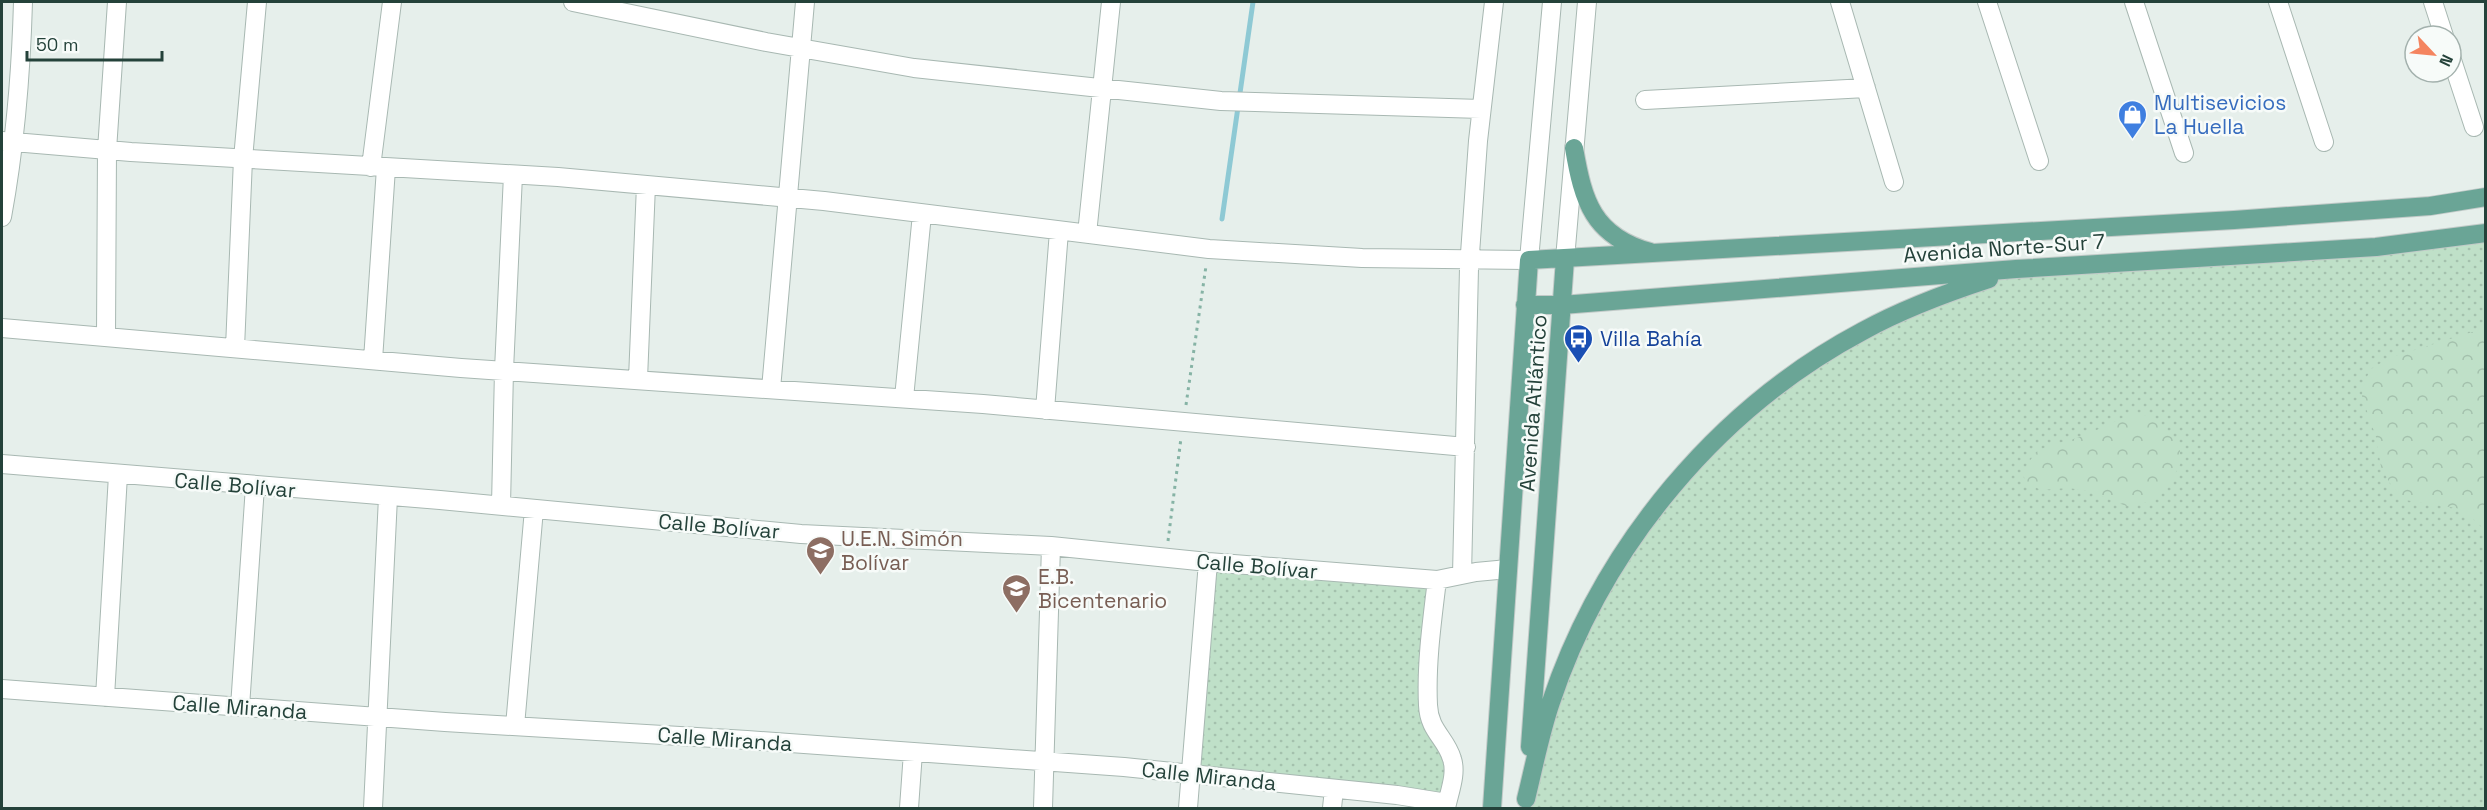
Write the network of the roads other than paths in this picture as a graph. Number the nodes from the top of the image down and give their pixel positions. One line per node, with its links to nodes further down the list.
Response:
1 (23, 2): 24 (street)
2 (117, 2): 27 (street)
3 (257, 2): 29 (street)
4 (392, 2): 31 (street)
5 (573, 2): 17 (street)
6 (805, 2): 17 (street)
7 (1111, 2): 19 (street)
8 (1494, 2): 22 (street)
9 (1552, 2): 44 (street)
10 (1587, 2): 26 (street, Avenida Atlántico)
11 (1840, 2): 20 (street)
12 (1987, 2): 30 (street)
13 (2134, 2): 28 (street)
14 (2278, 2): 25 (street)
15 (2433, 2): 16 (street)
16 (2440, 24)
17 (800, 48): 19 (street); 36 (street)
18 (2460, 84): 23 (street)
19 (1101, 88): 22 (street); 41 (street)
20 (1866, 88): 21 (street); 33 (street)
21 (1645, 100)
22 (1481, 109): 45 (street)
23 (2474, 127)
24 (8, 142): 27 (street); 38 (street)
25 (2324, 142)
26 (1574, 148): 42 (main road); 43 (street, Avenida Atlántico)
27 (107, 150): 29 (street); 50 (street)
28 (2184, 153)
29 (243, 159): 31 (street); 51 (street)
30 (2040, 161)
31 (378, 167): 32 (street); 52 (street)
32 (513, 175): 34 (street); 53 (street)
33 (1894, 182)
34 (646, 185): 36 (street); 54 (street)
35 (2486, 197): 42 (main road, Avenida Norte-Sur 7)
36 (788, 198): 37 (street); 55 (street)
37 (922, 214): 39 (street); 56 (street)
38 (2, 217)
39 (1059, 231): 41 (street); 57 (street)
40 (2486, 233): 46 (main road, Avenida Norte-Sur 7)
41 (1087, 234): 45 (street)
42 (1658, 254): 43 (main road, Avenida Norte-Sur 7)
43 (1565, 259): 44 (main road, Avenida Norte-Sur 7); 48 (main road, Avenida Atlántico)
44 (1529, 260): 45 (street); 47 (main road, Avenida Atlántico)
45 (1470, 261): 58 (street)
46 (2016, 269): 48 (main road, Avenida Norte-Sur 7); 79 (main road)
47 (1525, 305): 48 (main road, Avenida Norte-Sur 7); 67 (main road, Avenida Atlántico)
48 (1562, 305): 79 (main road, Avenida Atlántico)
49 (2, 328): 50 (street)
50 (106, 337): 51 (street)
51 (235, 348): 52 (street)
52 (374, 360): 53 (street)
53 (504, 370): 54 (street); 63 (street)
54 (638, 379): 55 (street)
55 (771, 389): 56 (street)
56 (904, 398): 57 (street)
57 (1045, 410): 58 (street)
58 (1466, 447): 68 (street)
59 (2, 464): 60 (street, Calle Bolívar)
60 (118, 475): 61 (street, Calle Bolívar); 71 (street)
61 (255, 486): 62 (street, Calle Bolívar); 72 (street)
62 (388, 497): 63 (street, Calle Bolívar); 73 (street)
63 (501, 506): 64 (street, Calle Bolívar)
64 (534, 509): 65 (street, Calle Bolívar); 74 (street)
65 (1051, 546): 66 (street, Calle Bolívar); 76 (street)
66 (1208, 562): 69 (street, Calle Bolívar); 77 (street)
67 (1508, 569): 68 (street, Calle Bolívar); 86 (main road, Avenida Atlántico)
68 (1462, 575): 69 (street, Calle Bolívar)
69 (1437, 580): 80 (street)
70 (2, 689): 71 (street, Calle Miranda)
71 (105, 697): 72 (street, Calle Miranda)
72 (240, 707): 73 (street, Calle Miranda)
73 (378, 717): 74 (street, Calle Miranda); 81 (street)
74 (515, 726): 75 (street, Calle Miranda)
75 (913, 752): 76 (street, Calle Miranda); 82 (street)
76 (1045, 762): 77 (street, Calle Miranda); 83 (street)
77 (1190, 774): 78 (street, Calle Miranda); 84 (street)
78 (1334, 789): 80 (street, Calle Miranda); 85 (street)
79 (1526, 804)
80 (1446, 806)
81 (372, 808)
82 (909, 808)
83 (1043, 808)
84 (1188, 808)
85 (1332, 808)
86 (1492, 808)

